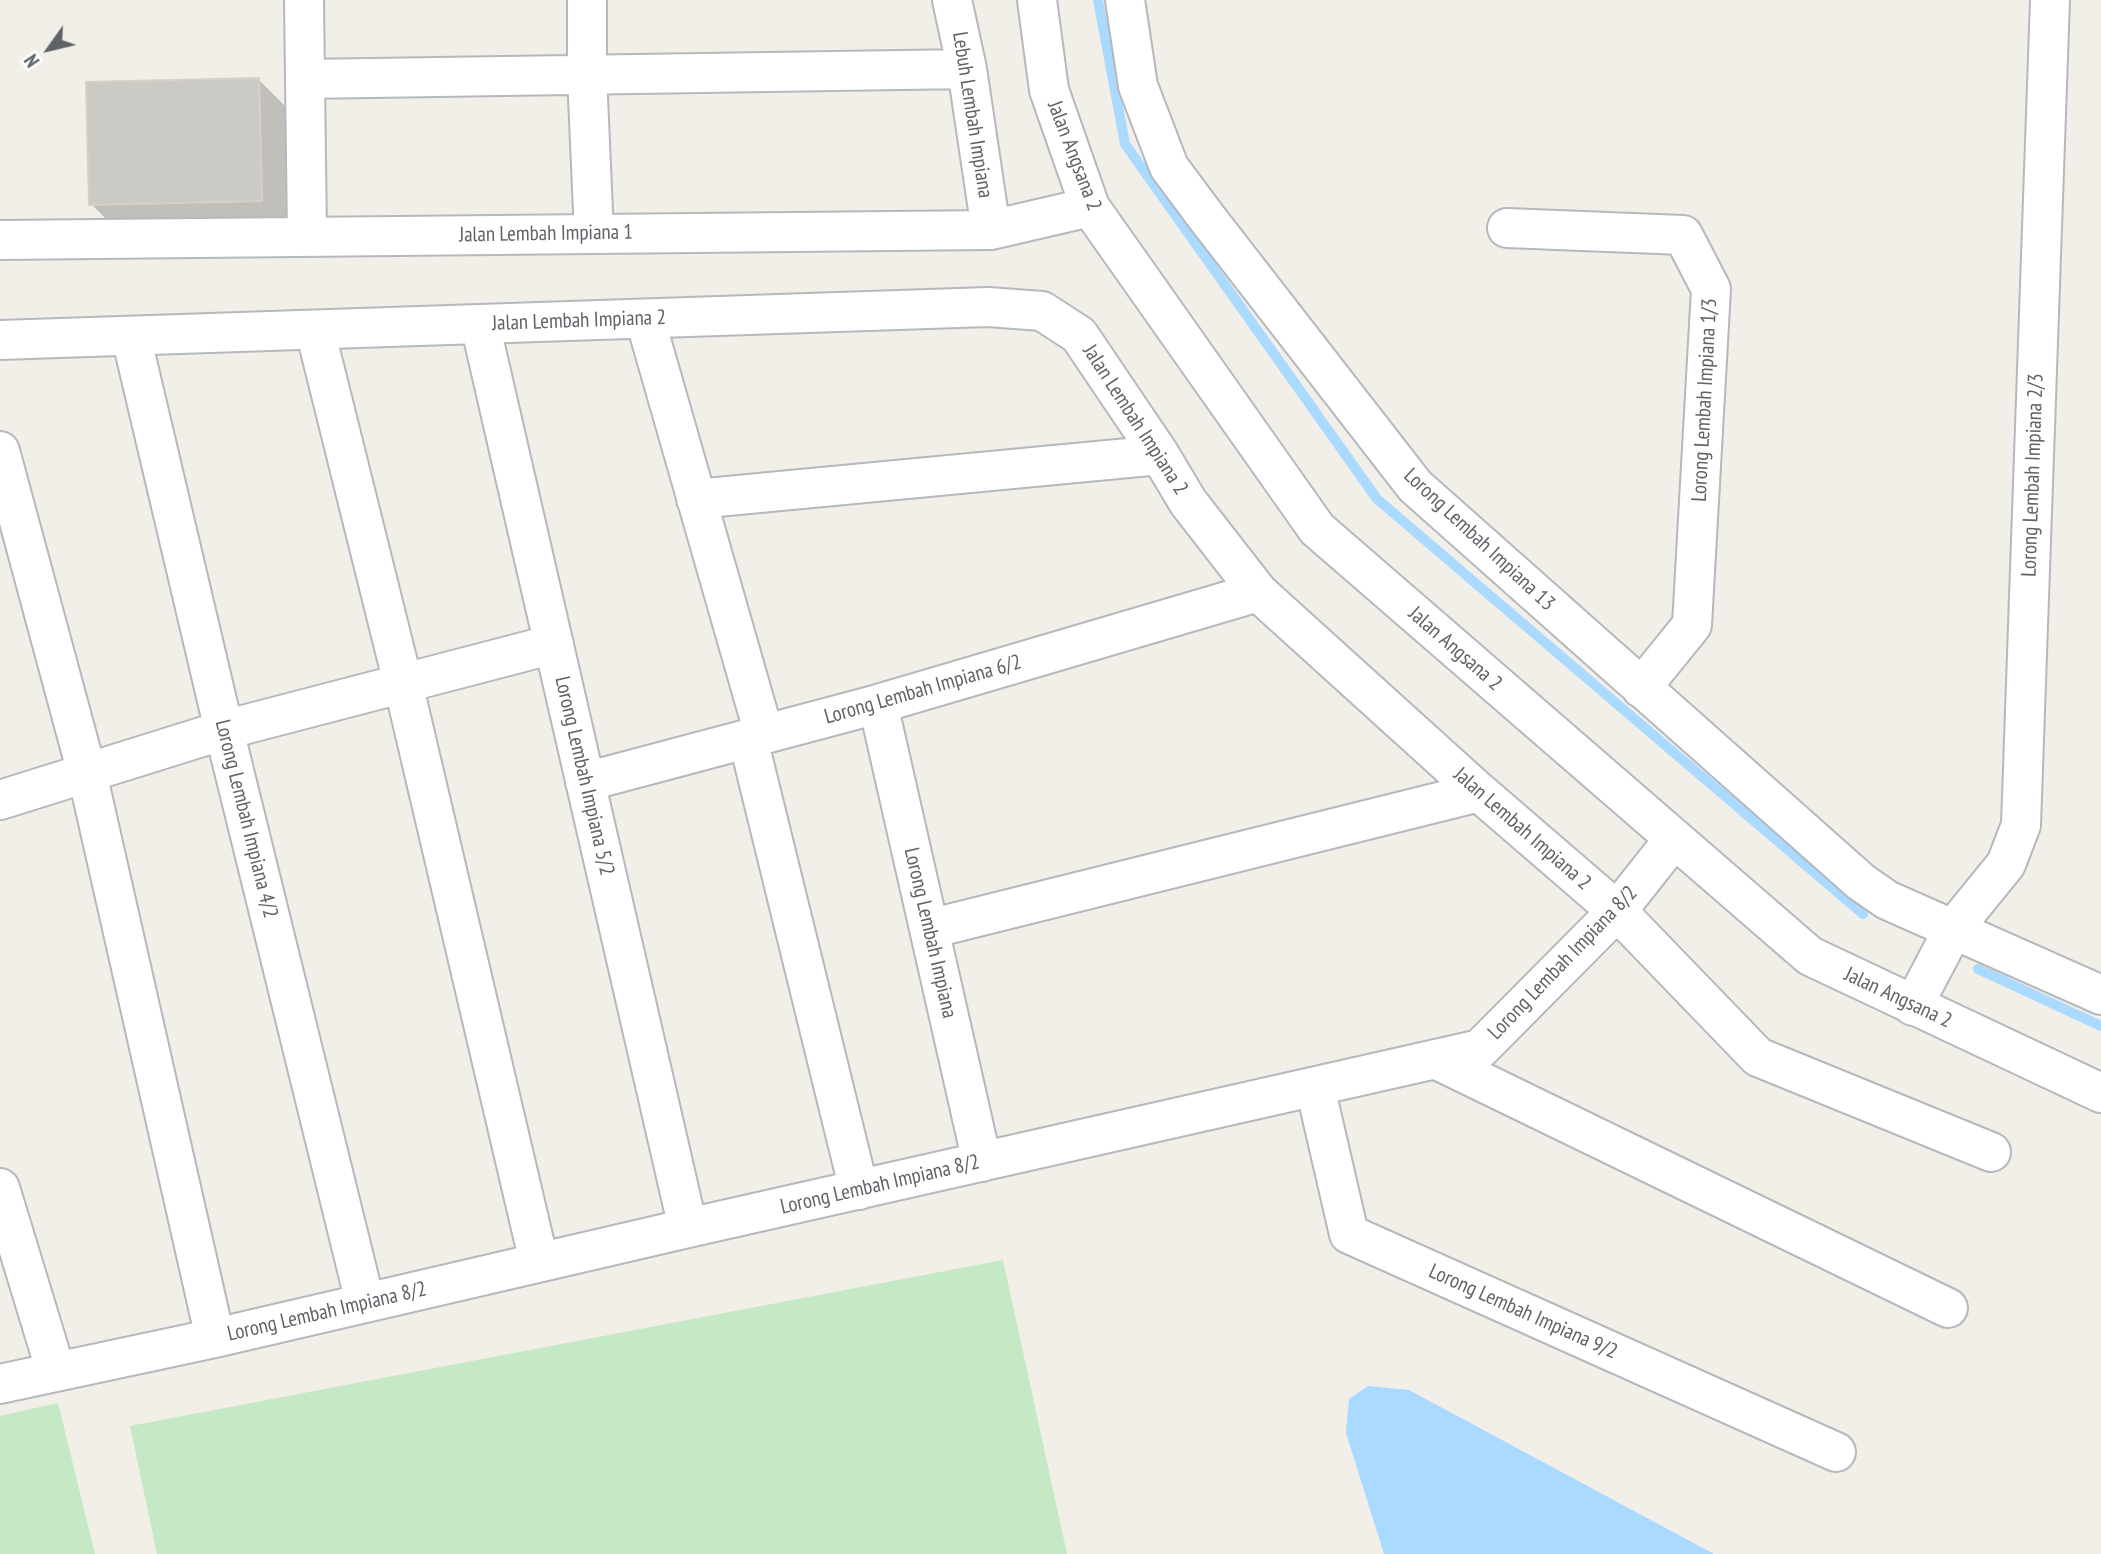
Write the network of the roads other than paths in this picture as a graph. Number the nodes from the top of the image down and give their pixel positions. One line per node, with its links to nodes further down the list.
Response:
1 (304, 0): 9 (street)
2 (587, 0): 8 (street)
3 (952, 0): 7 (street, Lebuh Lembah Impiana)
4 (1037, 0): 10 (street, Jalan Angsana 2)
5 (1125, 0): 27 (street, Lorong Lembah Impiana 13)
6 (2050, 0): 37 (street, Lorong Lembah Impiana 2/3)
7 (967, 69): 8 (street); 12 (street, Lebuh Lembah Impiana)
8 (587, 75): 9 (street); 13 (street)
9 (305, 79): 14 (street)
10 (1090, 207): 12 (street, Jalan Lembah Impiana 1); 35 (street, Jalan Angsana 2)
11 (1507, 228): 27 (street, Lorong Lembah Impiana 1/3)
12 (991, 230): 13 (street, Jalan Lembah Impiana 1)
13 (594, 234): 14 (street, Jalan Lembah Impiana 1)
14 (307, 237): 15 (street, Jalan Lembah Impiana 1)
15 (0, 240)
16 (645, 319): 17 (street, Jalan Lembah Impiana 2); 22 (street, Jalan Lembah Impiana 2); 23 (street)
17 (480, 324): 18 (street, Jalan Lembah Impiana 2); 25 (street, Lorong Lembah Impiana 5/2)
18 (315, 330): 19 (street, Jalan Lembah Impiana 2); 26 (street)
19 (131, 336): 20 (street, Jalan Lembah Impiana 2); 29 (street, Lorong Lembah Impiana 4/2)
20 (0, 340)
21 (0, 451): 31 (street)
22 (1160, 455): 23 (street); 24 (street, Jalan Lembah Impiana 2)
23 (696, 499): 30 (street)
24 (1258, 592): 28 (street, Lorong Lembah Impiana 6/2); 33 (street, Jalan Lembah Impiana 2)
25 (554, 644): 26 (street); 32 (street, Lorong Lembah Impiana 5/2)
26 (403, 683): 29 (street); 49 (street)
27 (1641, 688): 37 (street, Lorong Lembah Impiana 13)
28 (878, 704): 30 (street, Lorong Lembah Impiana 6/2); 38 (street, Lorong Lembah Impiana)
29 (224, 730): 31 (street); 50 (street, Lorong Lembah Impiana 4/2)
30 (756, 737): 32 (street, Lorong Lembah Impiana 6/2); 47 (street)
31 (87, 773): 34 (street); 52 (street)
32 (585, 782): 48 (street, Lorong Lembah Impiana 5/2)
33 (1479, 792): 36 (street, Jalan Lembah Impiana 2); 38 (street)
34 (0, 800)
35 (1674, 839): 36 (street, Lorong Lembah Impiana 8/2); 40 (street, Jalan Angsana 2)
36 (1617, 911): 41 (street, Lorong Lembah Impiana 8/2); 44 (street, Jalan Lembah Impiana 2)
37 (1954, 928): 39 (street, Lorong Lembah Impiana 13); 40 (street, Lorong Lembah Impiana 2/3)
38 (929, 929): 45 (street, Lorong Lembah Impiana)
39 (2101, 995)
40 (1913, 1006): 43 (street, Jalan Angsana 2)
41 (1435, 1059): 42 (street, Lorong Lembah Impiana 8/2); 51 (street)
42 (1315, 1087): 45 (street, Lorong Lembah Impiana 8/2); 55 (street, Lorong Lembah Impiana 9/2)
43 (2101, 1093)
44 (1991, 1152)
45 (982, 1162): 47 (street, Lorong Lembah Impiana 8/2)
46 (0, 1188): 53 (street)
47 (859, 1190): 48 (street, Lorong Lembah Impiana 8/2)
48 (688, 1228): 49 (street, Lorong Lembah Impiana 8/2)
49 (539, 1262): 50 (street, Lorong Lembah Impiana 8/2)
50 (365, 1302): 52 (street, Lorong Lembah Impiana 8/2)
51 (1948, 1308)
52 (215, 1338): 53 (street, Lorong Lembah Impiana 8/2)
53 (56, 1372): 54 (street, Lorong Lembah Impiana 8/2)
54 (0, 1384)
55 (1836, 1452)

